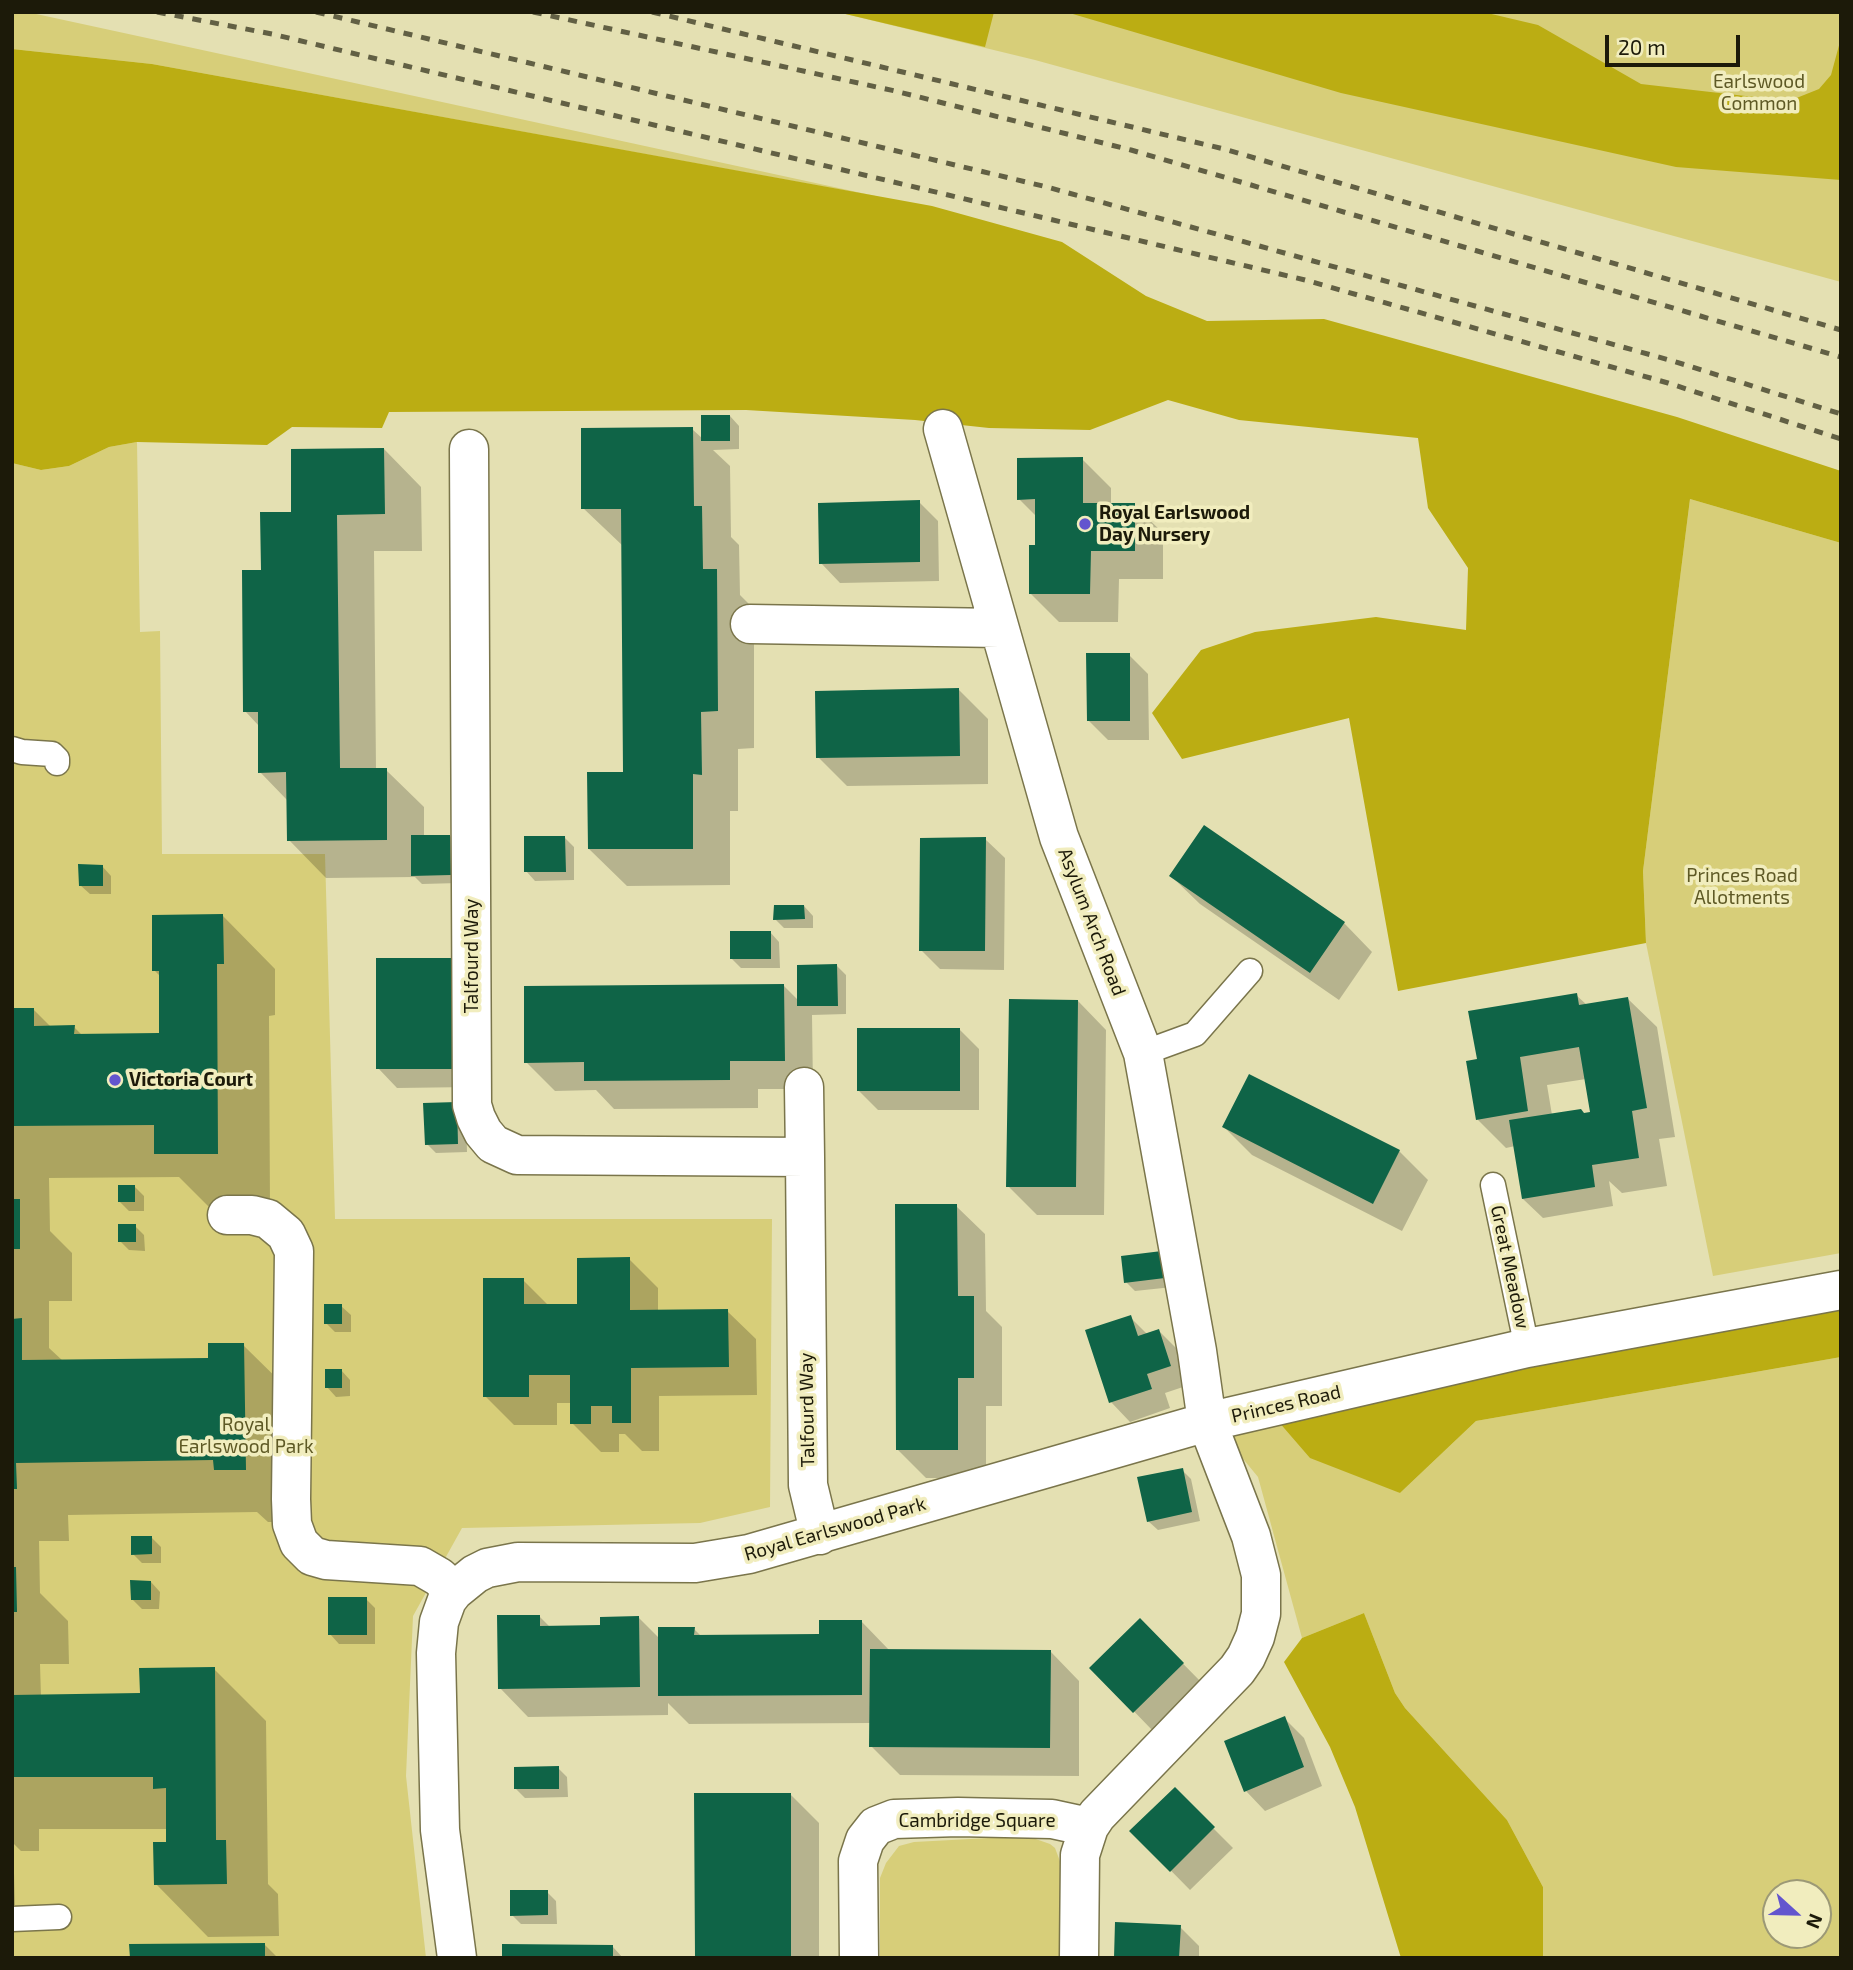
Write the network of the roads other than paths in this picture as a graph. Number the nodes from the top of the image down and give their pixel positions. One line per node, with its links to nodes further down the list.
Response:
1 (943, 429): 4 (street, Asylum Arch Road)
2 (469, 449): 10 (street, Talfourd Way)
3 (750, 624): 4 (street)
4 (999, 628): 8 (street, Asylum Arch Road)
5 (12, 749): 6 (lane)
6 (57, 763)
7 (1250, 971): 8 (lane)
8 (1143, 1053): 15 (street, Asylum Arch Road)
9 (804, 1087): 10 (street, Talfourd Way)
10 (805, 1157): 16 (street, Talfourd Way)
11 (1493, 1185): 14 (lane, Great Meadow)
12 (227, 1215): 17 (street)
13 (1841, 1290): 14 (street, Princes Road)
14 (1527, 1348): 15 (street, Princes Road)
15 (1207, 1422): 16 (street, Royal Earlswood Park); 18 (street, Princes Road)
16 (820, 1535): 17 (street, Royal Earlswood Park)
17 (454, 1591): 21 (street, Royal Earlswood Park)
18 (1089, 1827): 22 (street, Cambridge Square); 23 (street, Princes Road)
19 (59, 1917): 20 (lane)
20 (12, 1919)
21 (457, 1958)
22 (859, 1958)
23 (1079, 1958)

